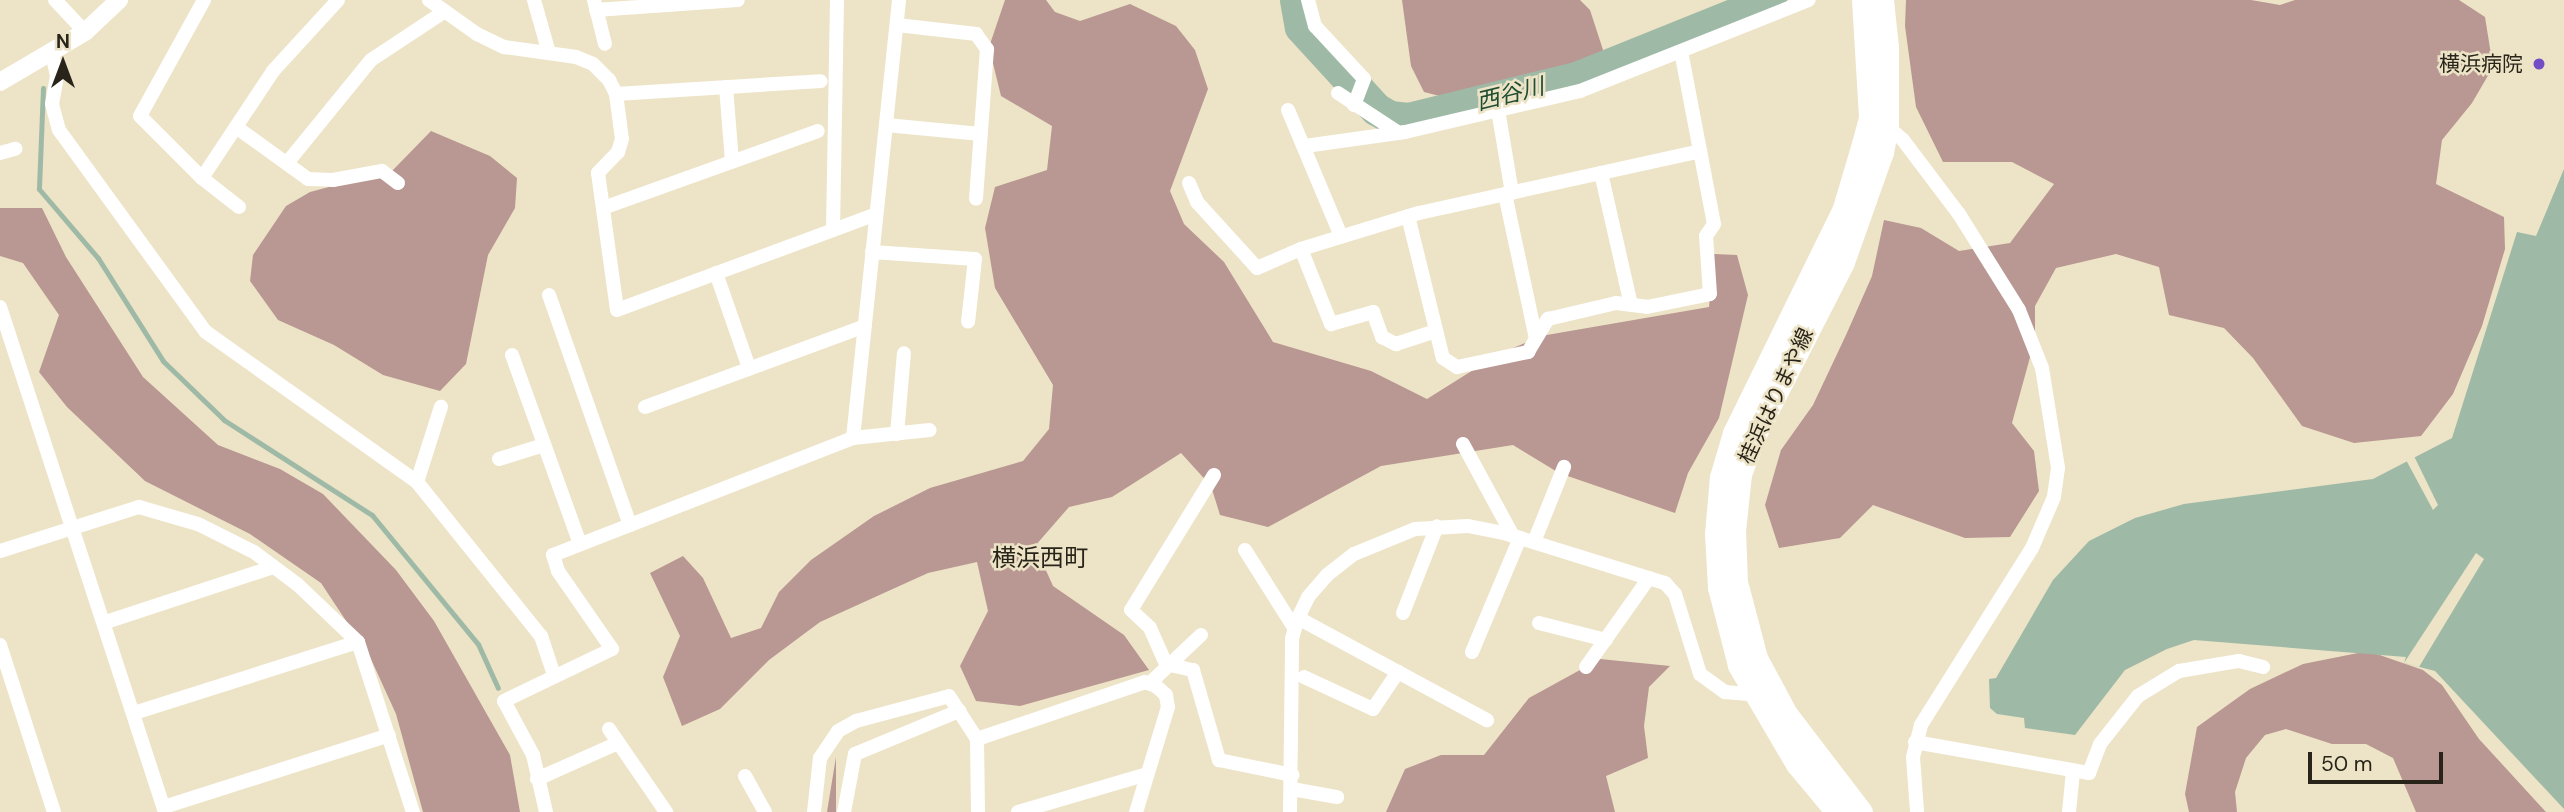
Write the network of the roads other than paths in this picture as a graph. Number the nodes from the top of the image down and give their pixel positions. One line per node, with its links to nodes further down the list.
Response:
1 (55, 0): 17 (street)
2 (204, 0): 41 (street)
3 (338, 0): 32 (street)
4 (429, 0): 15 (street)
5 (534, 0): 20 (street)
6 (738, 0): 14 (street)
7 (837, 0): 50 (street)
8 (899, 0): 16 (street)
9 (1308, 0): 27 (street)
10 (1809, 0): 19 (street)
11 (1863, 0): 101 (main road, 桂浜はりまや線)
12 (1882, 0): 31 (main road, 桂浜はりまや線)
13 (112, 2): 17 (street)
14 (595, 5): 18 (street)
15 (442, 13): 20 (street); 39 (street)
16 (897, 25): 30 (street); 35 (street)
17 (85, 32): 21 (street)
18 (604, 44)
19 (1681, 51): 29 (street); 37 (street)
20 (549, 53): 26 (street)
21 (52, 54): 23 (street); 75 (street)
22 (821, 81): 24 (street)
23 (0, 82)
24 (726, 87): 26 (street); 38 (street)
25 (1338, 93): 27 (street)
26 (616, 94): 47 (street)
27 (1354, 105): 34 (street)
28 (1288, 110): 36 (street)
29 (1498, 110): 34 (street); 44 (street)
30 (886, 125): 35 (street); 48 (street)
31 (1886, 126): 101 (main road, 桂浜はりまや線); 108 (street)
32 (236, 127): 39 (street); 41 (street)
33 (818, 131): 38 (street)
34 (1399, 133): 36 (street)
35 (981, 134): 45 (street)
36 (1305, 146): 51 (street)
37 (1700, 151): 40 (street); 56 (street)
38 (732, 162): 47 (street)
39 (287, 163): 42 (street)
40 (1601, 173): 44 (street); 56 (street)
41 (202, 178): 46 (street)
42 (398, 183)
43 (1189, 183): 52 (street)
44 (1508, 193): 49 (street); 61 (street)
45 (976, 200)
46 (239, 207)
47 (604, 208): 54 (street)
48 (876, 214): 50 (street); 53 (street)
49 (1408, 216): 51 (street); 60 (street)
50 (833, 230): 54 (street)
51 (1341, 236): 52 (street)
52 (1301, 249): 60 (street)
53 (872, 252): 58 (street); 59 (street)
54 (716, 274): 64 (street)
55 (549, 295): 76 (street)
56 (1631, 305): 61 (street)
57 (0, 306): 78 (street)
58 (968, 323)
59 (864, 326): 64 (street); 69 (street)
60 (1436, 331): 61 (street)
61 (1536, 338)
62 (904, 354): 68 (street)
63 (512, 355): 71 (street)
64 (749, 368): 66 (street)
65 (441, 407): 75 (street)
66 (645, 407)
67 (930, 430): 68 (street)
68 (897, 434): 69 (street)
69 (853, 438): 76 (street)
70 (1463, 444): 79 (street)
71 (544, 445): 72 (street); 80 (street)
72 (499, 459)
73 (1564, 467): 79 (street)
74 (1214, 475): 94 (street)
75 (417, 482): 98 (street)
76 (630, 525): 80 (street)
77 (1437, 526): 79 (street); 85 (street); 88 (street)
78 (76, 527): 82 (street); 83 (street); 86 (street)
79 (1522, 539): 84 (street); 93 (street)
80 (580, 544): 98 (street)
81 (1245, 550): 88 (street)
82 (0, 551)
83 (273, 567): 86 (street); 91 (street)
84 (1649, 578): 90 (street); 101 (street)
85 (1403, 613)
86 (106, 622): 103 (street)
87 (1539, 623): 90 (street)
88 (1297, 624): 97 (street); 114 (street)
89 (1201, 635): 94 (street)
90 (1606, 640): 95 (street)
91 (358, 642): 103 (street); 106 (street)
92 (0, 645): 117 (street)
93 (1472, 652)
94 (1166, 664): 100 (street); 114 (street)
95 (1586, 667)
96 (2263, 667): 110 (street)
97 (1398, 672): 99 (street); 104 (street)
98 (554, 675): 113 (street)
99 (1304, 677)
100 (1150, 684): 107 (street); 111 (street)
101 (1763, 694): 128 (main road, 桂浜はりまや線); 129 (main road, 桂浜はりまや線)
102 (959, 711): 107 (street); 122 (street); 123 (street)
103 (134, 713): 116 (street)
104 (1487, 720)
105 (608, 729): 109 (street)
106 (389, 735): 116 (street); 118 (street)
107 (977, 738): 124 (street)
108 (1915, 742): 110 (street); 130 (street)
109 (618, 743): 113 (street); 120 (street)
110 (2073, 771): 131 (street)
111 (1146, 774): 125 (street); 126 (street)
112 (745, 776): 121 (street)
113 (537, 779): 119 (street)
114 (1292, 782): 115 (street); 127 (street)
115 (1337, 797)
116 (165, 810)
117 (54, 812)
118 (413, 812)
119 (546, 812)
120 (666, 812)
121 (765, 812)
122 (814, 812)
123 (844, 812)
124 (978, 812)
125 (1018, 812)
126 (1136, 812)
127 (1290, 812)
128 (1837, 812)
129 (1861, 812)
130 (1917, 812)
131 (2069, 812)

